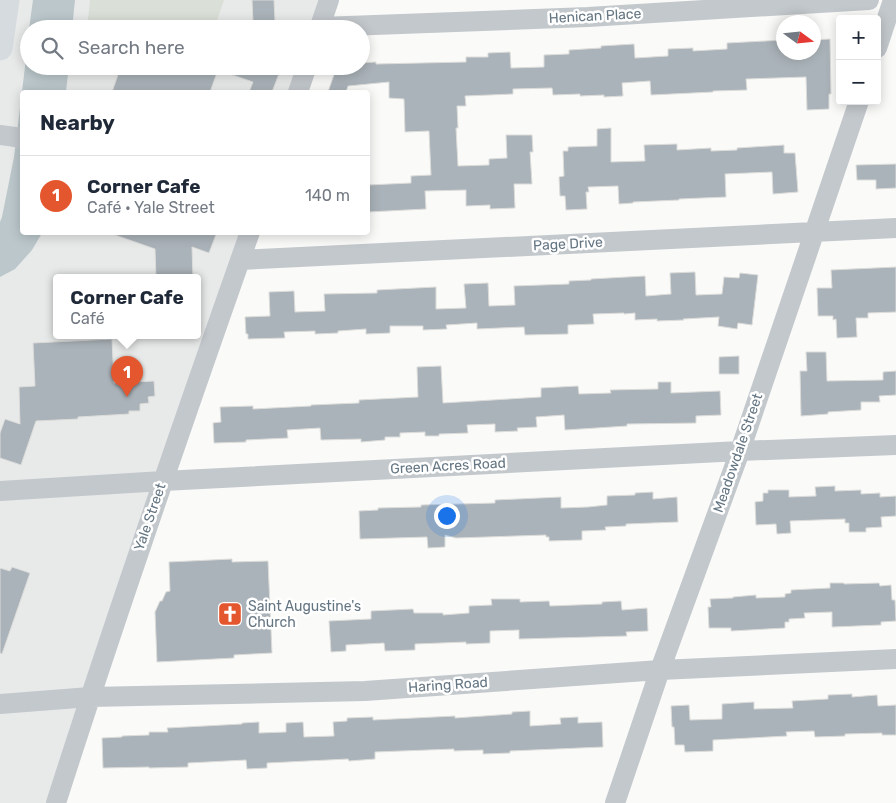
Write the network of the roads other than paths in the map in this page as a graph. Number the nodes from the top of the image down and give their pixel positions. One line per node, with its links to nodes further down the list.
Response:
1 (6, 0): 8 (main road)
2 (329, 0): 5 (street)
3 (869, 0): 6 (street, Henican Place)
4 (894, 0): 7 (street)
5 (322, 20)
6 (370, 25)
7 (881, 37)
8 (0, 48)
9 (303, 75): 10 (street)
10 (299, 90)
11 (858, 105): 13 (street, Meadowdale Street)
12 (896, 228): 13 (street, Page Drive)
13 (815, 232): 15 (street, Page Drive); 17 (street, Meadowdale Street)
14 (249, 235): 15 (street, Yale Street)
15 (240, 260): 18 (street, Yale Street)
16 (896, 444): 17 (street, Green Acres Road)
17 (740, 451): 18 (street, Green Acres Road); 21 (street, Meadowdale Street)
18 (163, 481): 19 (street, Green Acres Road); 22 (street, Yale Street)
19 (0, 491)
20 (896, 659): 21 (street, Haring Road)
21 (660, 670): 22 (street, Haring Road); 25 (street, Meadowdale Street)
22 (90, 696): 23 (street, Haring Road); 24 (street, Yale Street)
23 (0, 704)
24 (56, 803)
25 (615, 803)

